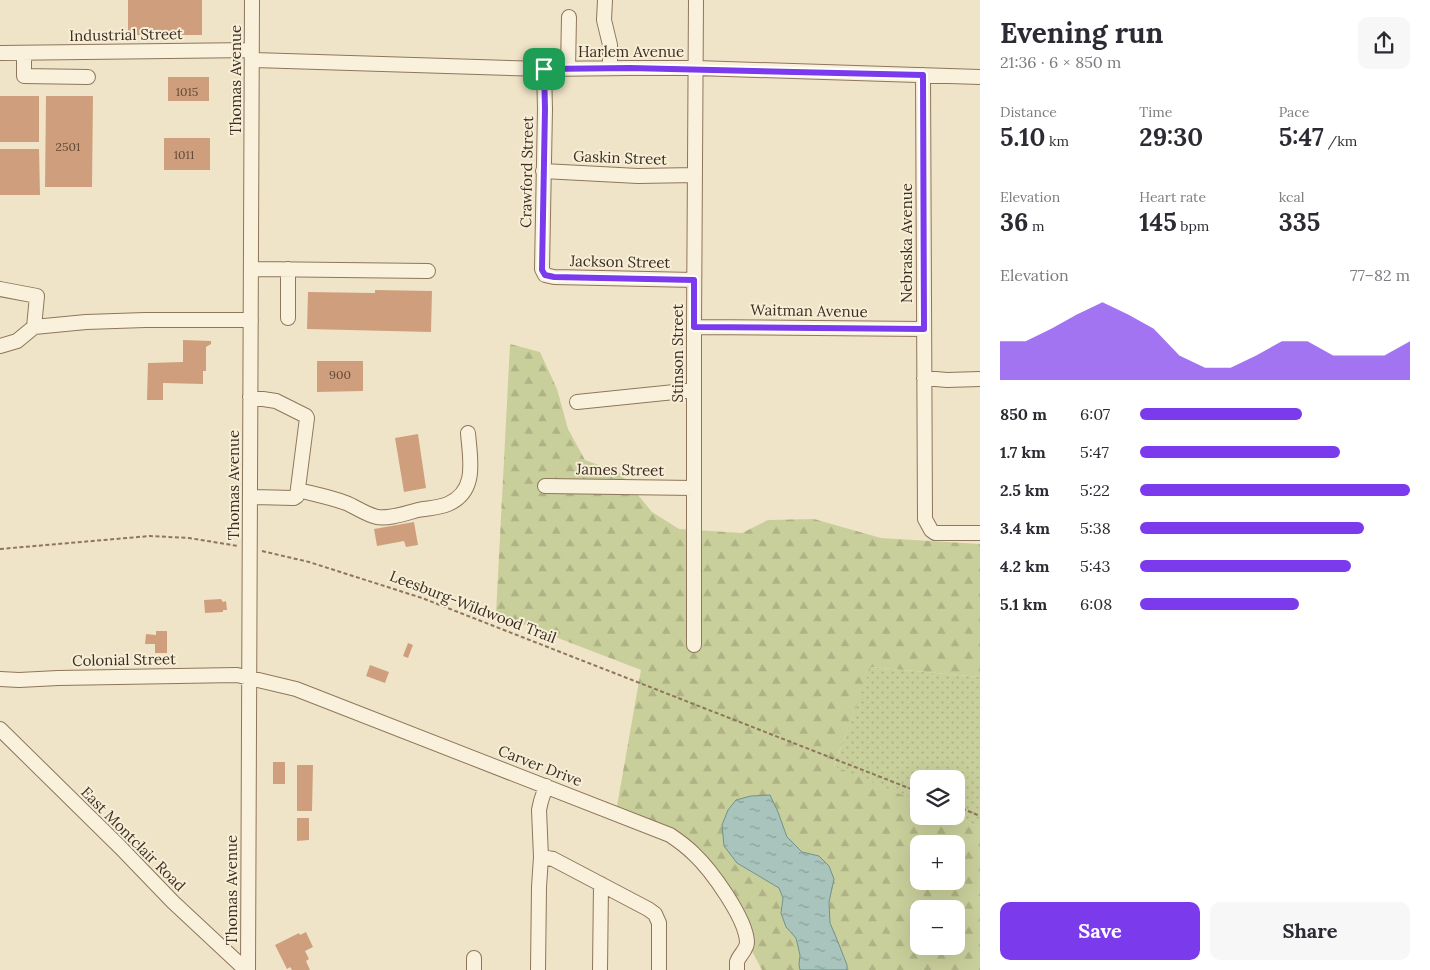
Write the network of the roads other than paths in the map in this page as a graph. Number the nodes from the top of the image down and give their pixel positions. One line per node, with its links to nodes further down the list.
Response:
1 (252, 0): 7 (street, Thomas Avenue)
2 (605, 0): 8 (street)
3 (696, 0): 9 (street, Stinson Street)
4 (569, 17): 11 (street)
5 (0, 53): 6 (street, Industrial Street)
6 (24, 53): 7 (street, Industrial Street); 13 (street)
7 (252, 55): 10 (street, Harlem Avenue); 17 (street, Thomas Avenue)
8 (610, 68): 9 (street, Harlem Avenue); 11 (street, Harlem Avenue)
9 (696, 68): 12 (street, Harlem Avenue); 16 (street, Stinson Street)
10 (544, 69): 11 (street, Harlem Avenue); 15 (street, Crawford Street)
11 (568, 69)
12 (923, 75): 14 (street, Harlem Avenue); 27 (street, Nebraska Avenue)
13 (88, 77)
14 (980, 78)
15 (543, 171): 16 (street, Gaskin Street); 20 (street, Crawford Street)
16 (695, 175): 21 (street, Stinson Street)
17 (251, 269): 18 (street); 24 (street, Thomas Avenue)
18 (288, 269): 19 (street); 23 (street)
19 (428, 271)
20 (545, 275): 21 (street, Jackson Street)
21 (694, 280): 26 (street, Stinson Street)
22 (0, 289): 25 (street)
23 (288, 318)
24 (251, 320): 25 (street); 32 (street, Thomas Avenue)
25 (34, 327): 28 (street)
26 (694, 327): 27 (street, Waitman Avenue); 31 (street, Stinson Street)
27 (924, 329): 29 (street, Nebraska Avenue)
28 (0, 346)
29 (924, 378): 30 (street); 39 (street, Nebraska Avenue)
30 (980, 379)
31 (694, 390): 33 (street); 36 (street, Stinson Street)
32 (250, 397): 37 (street); 38 (street, Thomas Avenue)
33 (577, 402)
34 (468, 433): 37 (street)
35 (545, 486): 36 (street, James Street)
36 (694, 488): 40 (street, Stinson Street)
37 (298, 490): 38 (street)
38 (250, 497): 41 (street, Thomas Avenue)
39 (980, 534)
40 (694, 645)
41 (249, 678): 42 (street, Colonial Street); 44 (street, Carver Drive); 48 (street, Thomas Avenue)
42 (0, 679)
43 (0, 729): 48 (street, East Montclair Road)
44 (546, 786): 45 (street); 47 (street, Carver Drive)
45 (541, 857): 46 (street); 49 (street)
46 (601, 884): 50 (street); 51 (street)
47 (737, 966)
48 (247, 970)
49 (538, 970)
50 (600, 970)
51 (659, 970)

